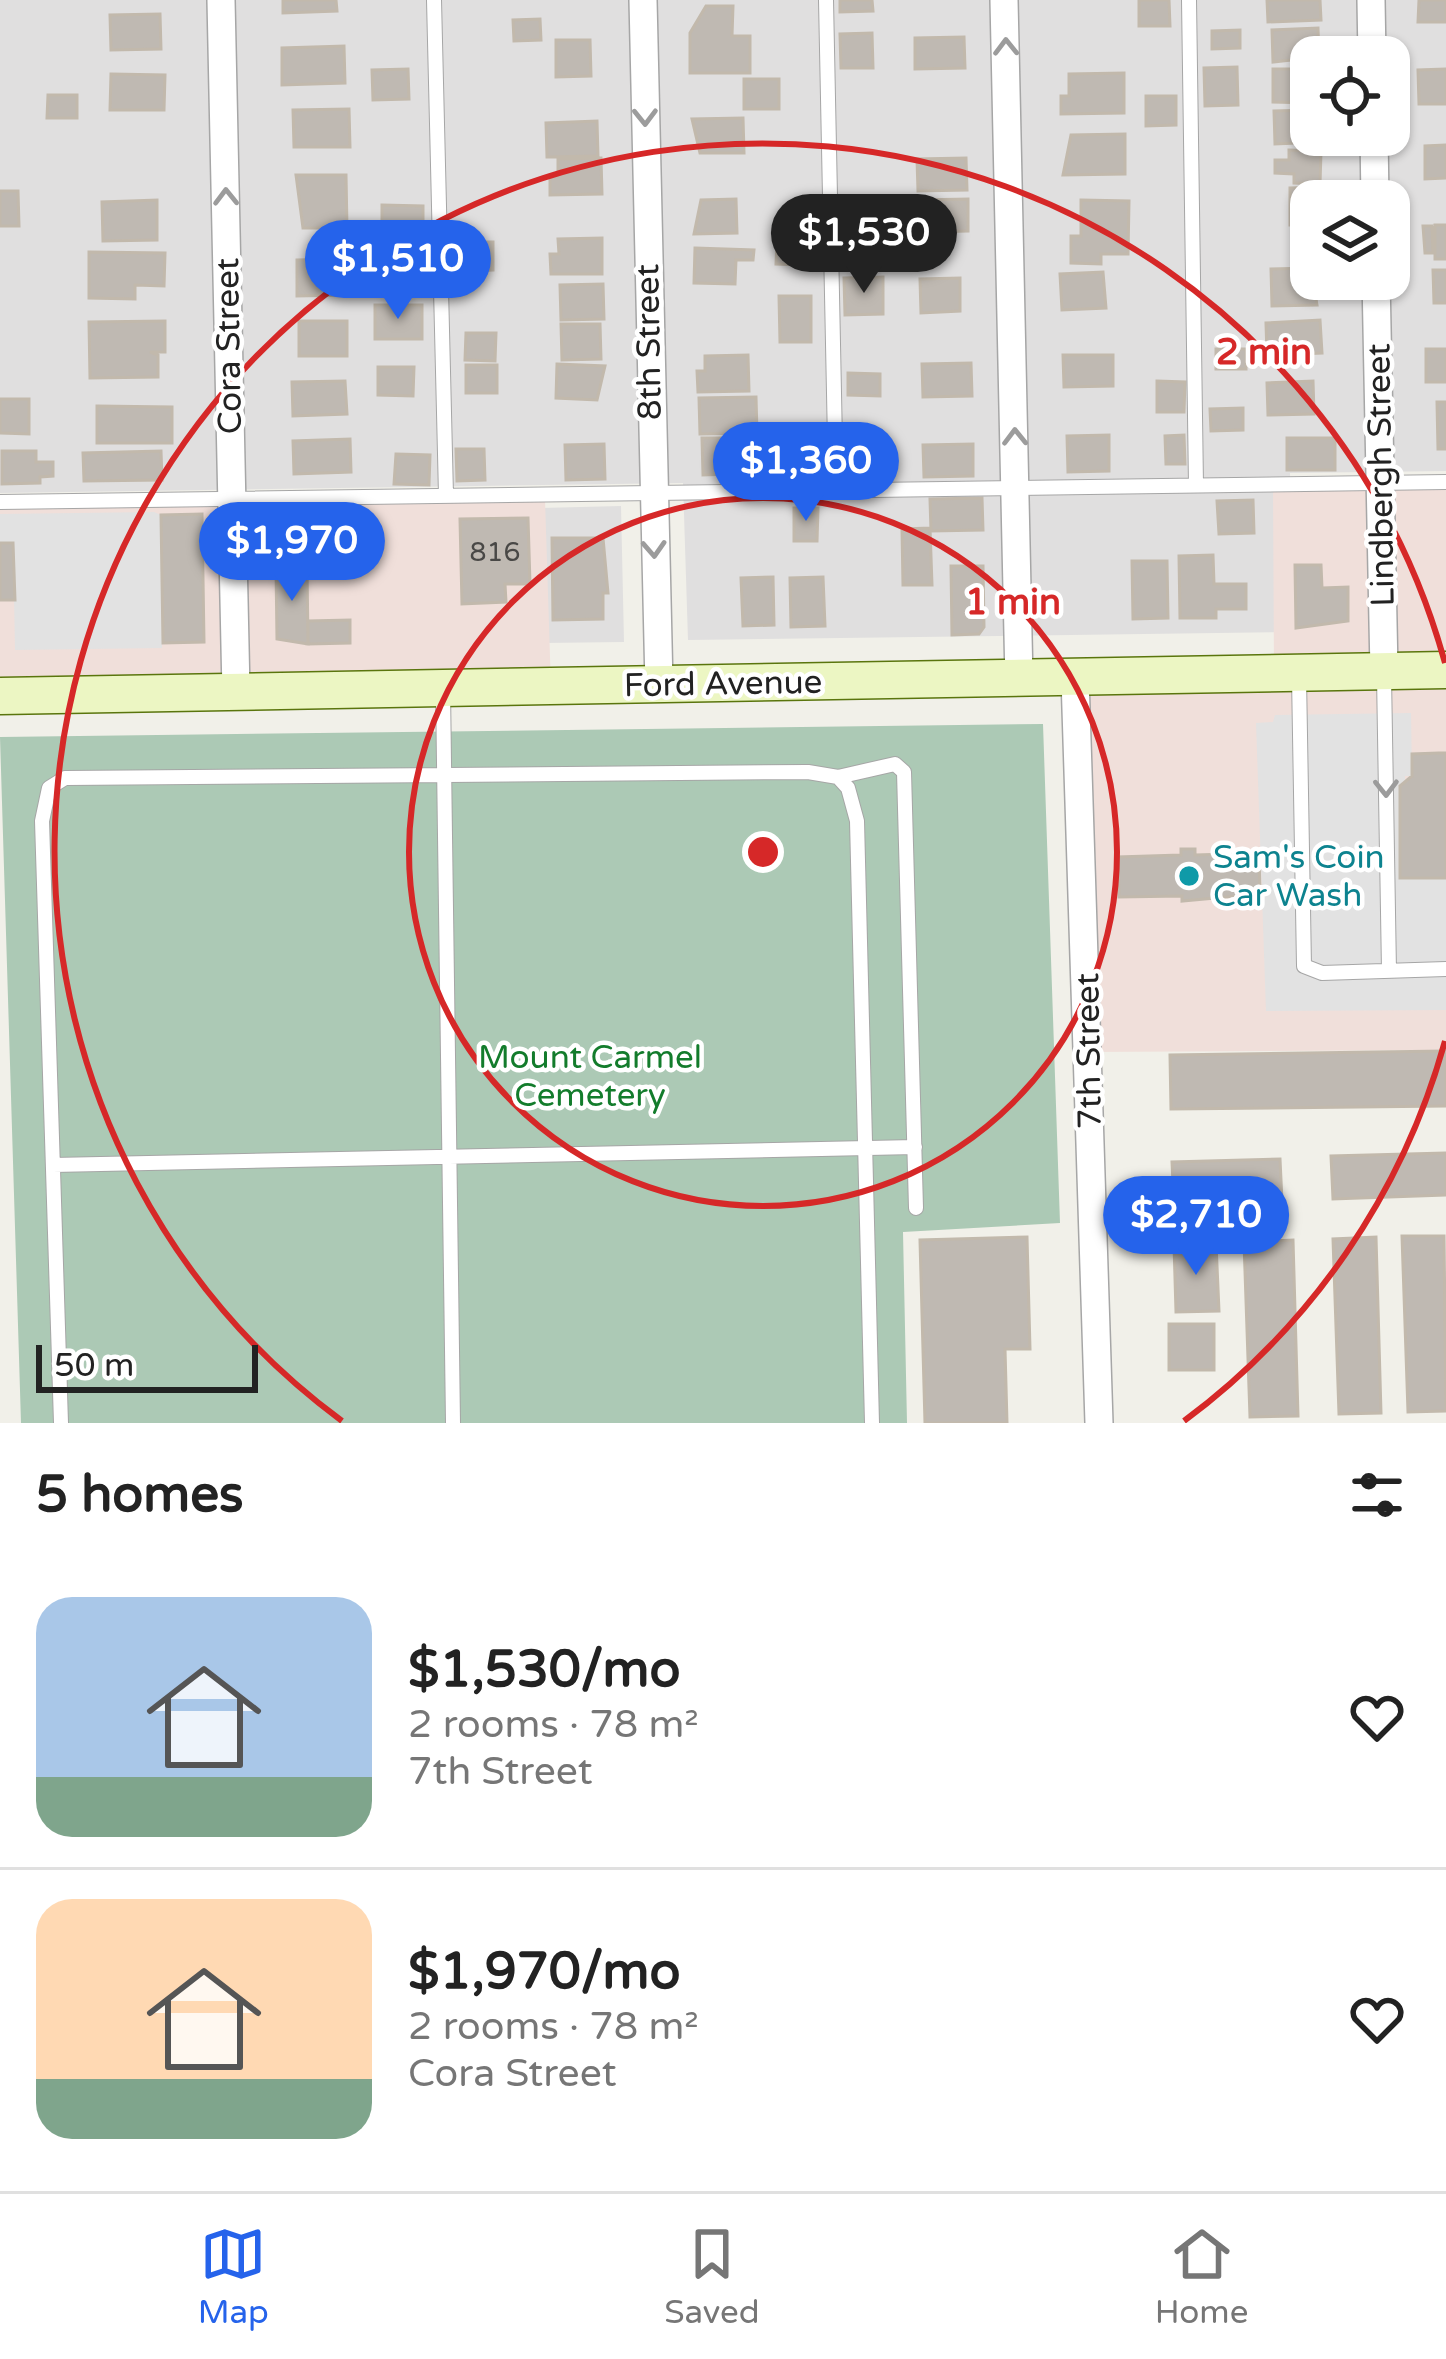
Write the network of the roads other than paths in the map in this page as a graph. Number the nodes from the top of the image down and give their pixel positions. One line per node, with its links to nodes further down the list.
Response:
1 (221, 0): 17 (street, Cora Street, one-way to 1)
2 (434, 0): 16 (lane)
3 (643, 0): 15 (street, 8th Street, one-way to 15)
4 (826, 0): 14 (lane)
5 (1004, 0): 13 (street, one-way to 5)
6 (1190, 0): 12 (lane)
7 (1371, 0): 8 (street)
8 (1372, 36)
9 (1376, 300): 10 (street, Lindbergh Street)
10 (1380, 482): 11 (lane); 12 (lane); 20 (street, Lindbergh Street)
11 (1446, 482)
12 (1196, 485): 13 (lane)
13 (1016, 488): 14 (lane); 23 (street)
14 (836, 490): 15 (lane)
15 (651, 494): 16 (lane); 24 (street, 8th Street, one-way to 24)
16 (446, 496): 17 (lane)
17 (232, 498): 18 (lane); 26 (street, Cora Street)
18 (0, 502)
19 (1446, 670): 20 (main road, Ford Avenue)
20 (1384, 671): 21 (main road, Ford Avenue); 31 (lane, one-way to 31)
21 (1298, 674): 22 (main road, Ford Avenue); 31 (lane)
22 (1075, 678): 23 (main road, Ford Avenue); 40 (street, 7th Street)
23 (1019, 680): 24 (main road, Ford Avenue)
24 (659, 685): 25 (main road, Ford Avenue)
25 (443, 689): 26 (main road, Ford Avenue); 28 (lane)
26 (236, 692): 27 (main road, Ford Avenue)
27 (0, 696)
28 (444, 777): 29 (lane); 34 (lane); 35 (lane)
29 (838, 777): 32 (lane); 33 (lane)
30 (1446, 969): 31 (lane)
31 (1389, 971)
32 (915, 1147): 33 (lane); 36 (lane)
33 (865, 1148): 34 (lane); 39 (lane)
34 (446, 1154): 35 (lane); 38 (lane)
35 (52, 1165): 37 (lane)
36 (916, 1208)
37 (61, 1423)
38 (453, 1423)
39 (872, 1423)
40 (1099, 1423)

